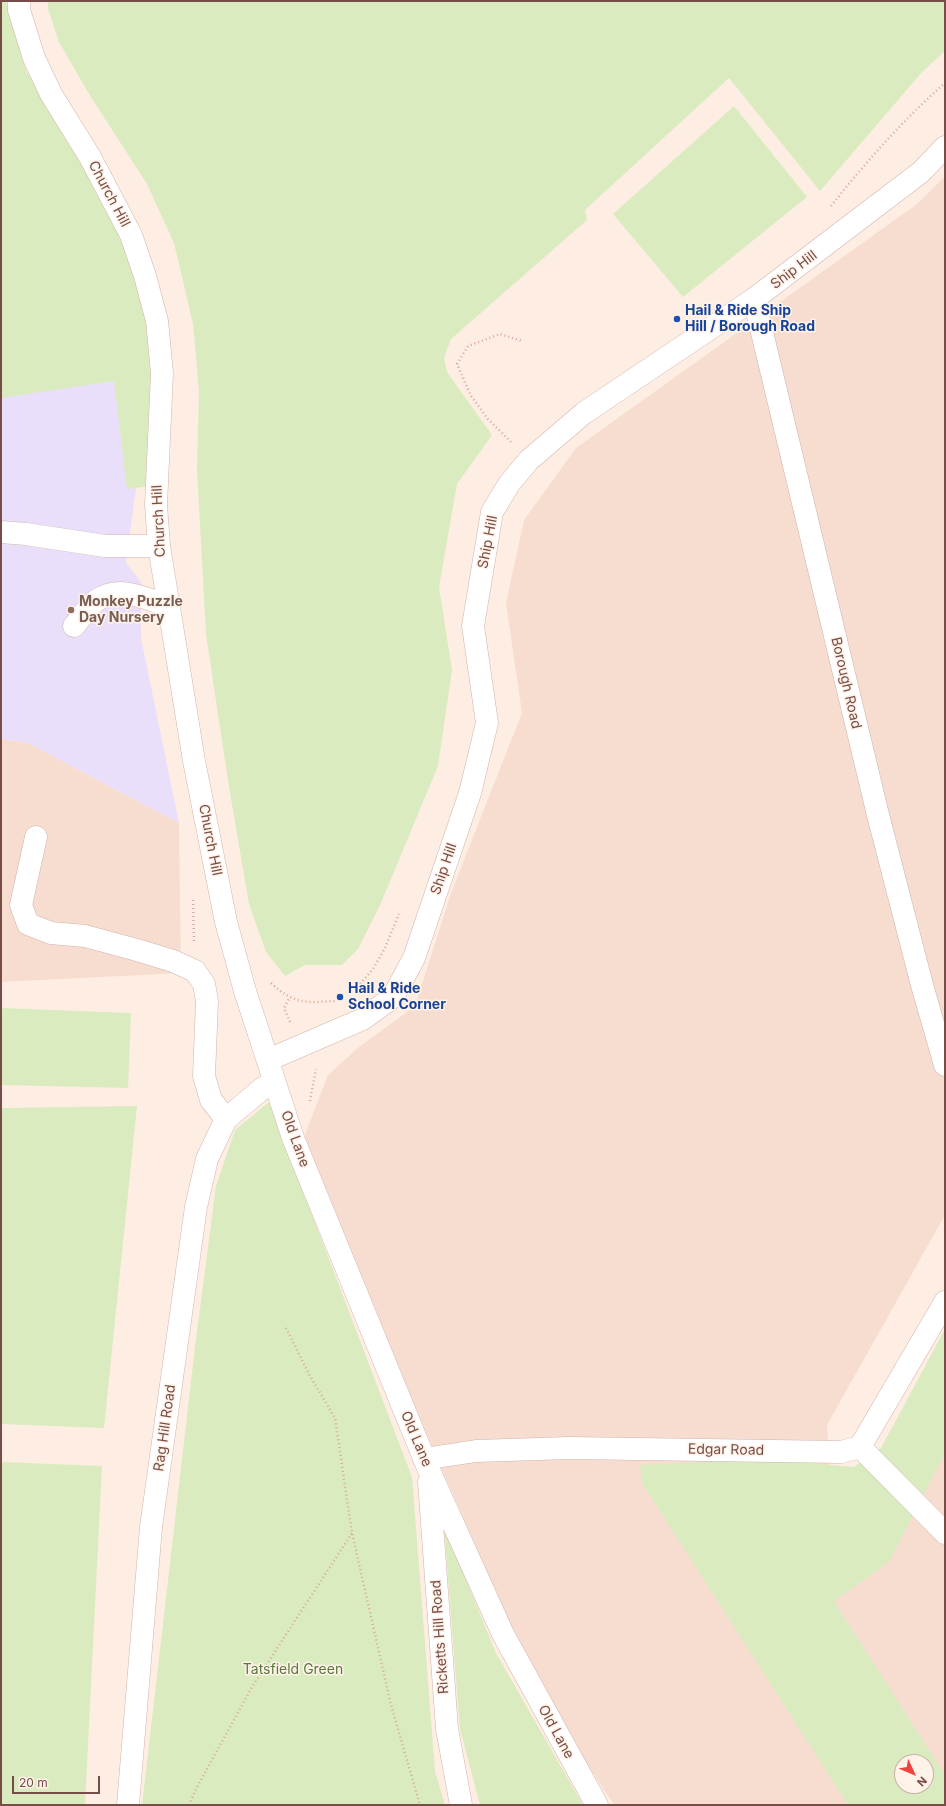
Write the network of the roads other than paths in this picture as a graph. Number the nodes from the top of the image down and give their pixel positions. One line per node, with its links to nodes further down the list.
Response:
1 (19, 1): 5 (street, Church Hill)
2 (945, 147): 3 (street, Ship Hill)
3 (754, 299): 9 (street, Ship Hill); 10 (street, Borough Road)
4 (1, 532): 5 (street)
5 (158, 546): 6 (street, Church Hill)
6 (168, 606): 7 (street); 9 (street, Church Hill)
7 (74, 626)
8 (36, 837): 12 (street)
9 (268, 1060): 11 (street, Old Lane)
10 (945, 1065)
11 (276, 1084): 12 (street, Rag Hill Road); 15 (street, Old Lane)
12 (226, 1119): 17 (street, Rag Hill Road)
13 (945, 1302): 14 (street)
14 (860, 1448): 15 (street, Edgar Road); 16 (street)
15 (426, 1463): 18 (street, Ricketts Hill Road); 19 (street, Old Lane)
16 (945, 1533)
17 (128, 1805)
18 (461, 1805)
19 (597, 1805)

